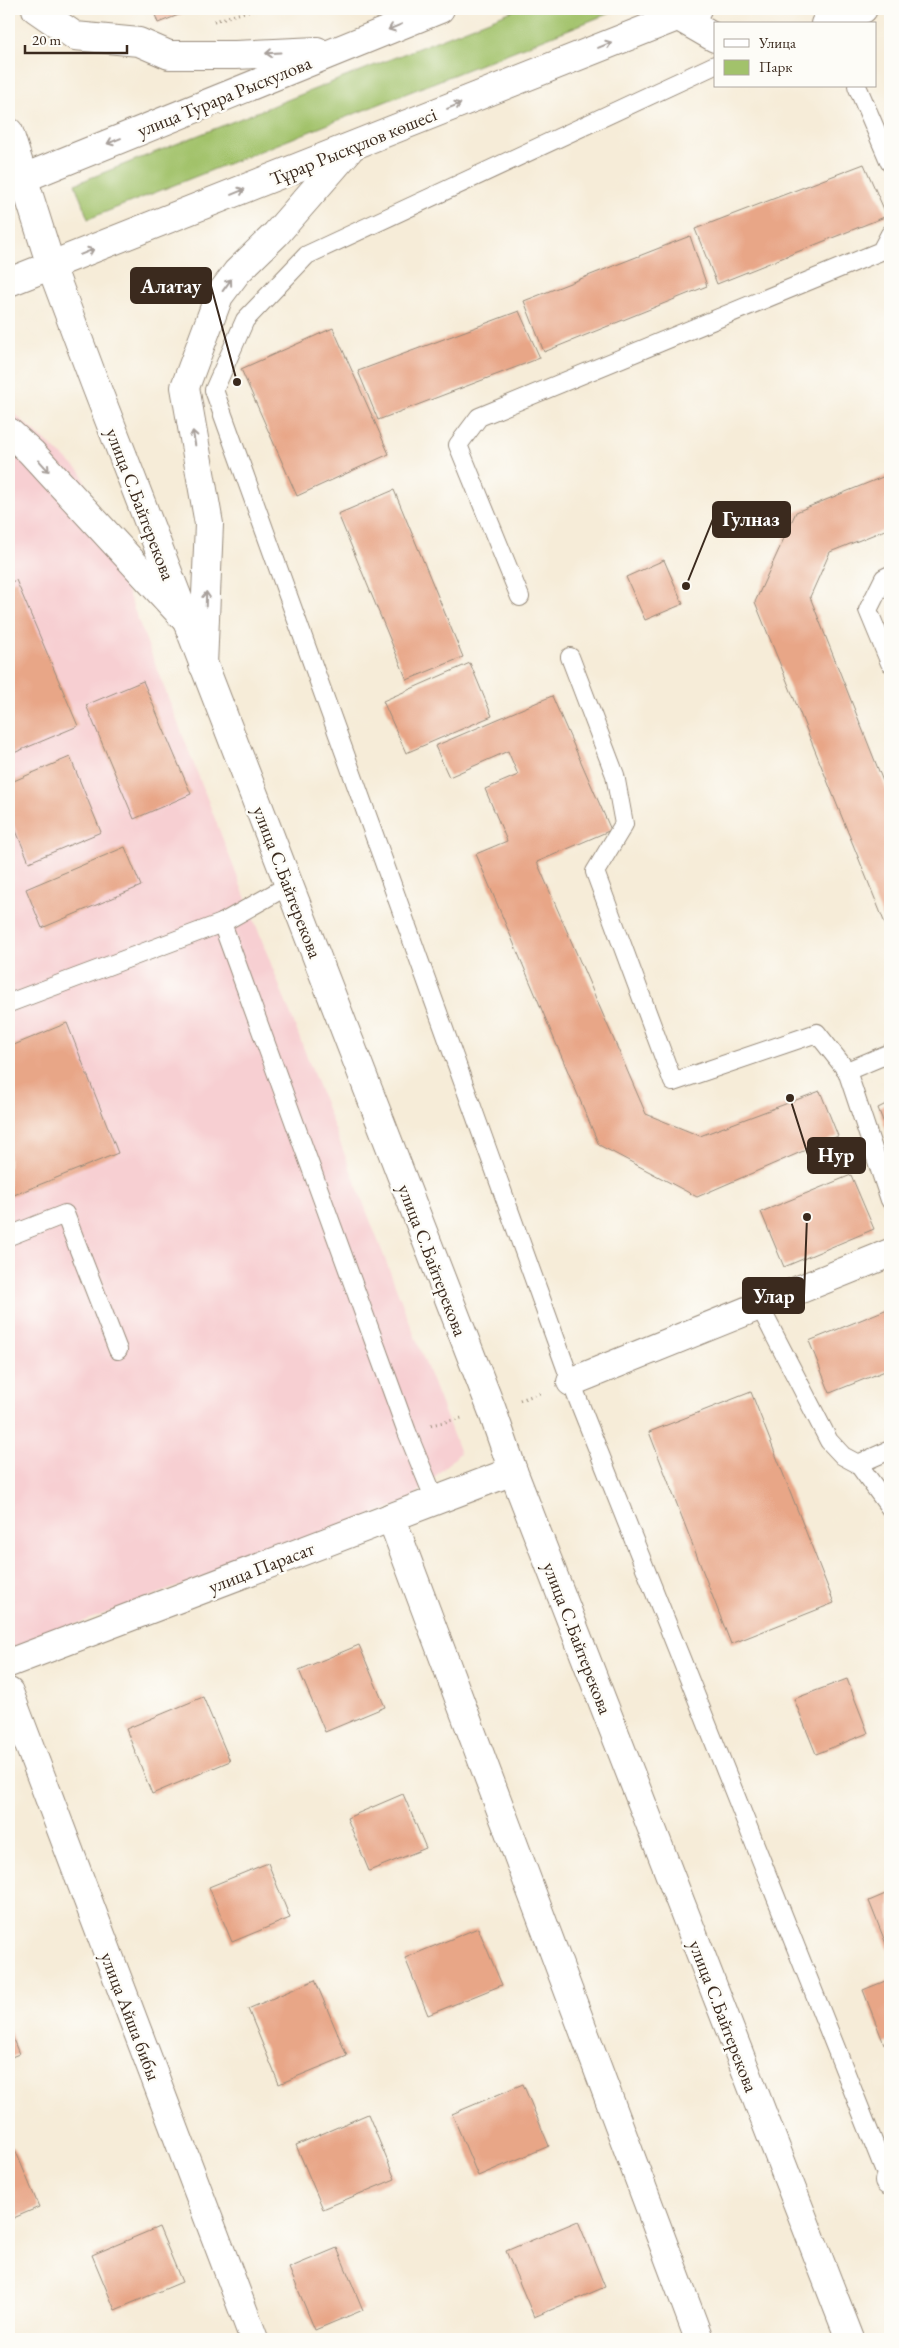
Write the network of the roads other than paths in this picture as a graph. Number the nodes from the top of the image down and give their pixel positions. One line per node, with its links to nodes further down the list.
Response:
1 (36, 9): 7 (main road, one-way to 1)
2 (440, 9): 7 (main road, улица Турара Рыскулова, one-way to 7)
3 (863, 9): 5 (main road)
4 (687, 13): 6 (main road); 11 (main road, Тұрар Рыскұлов көшесі, one-way to 4)
5 (831, 22)
6 (714, 37)
7 (339, 50): 13 (main road, улица Турара Рыскулова, one-way to 13)
8 (714, 65): 34 (lane)
9 (858, 88): 12 (lane)
10 (9, 132): 13 (main road, улица С.Байтерекова)
11 (351, 147): 15 (main road, Тұрар Рыскұлов көшесі, one-way to 11); 23 (main road, one-way to 11)
12 (890, 163)
13 (16, 181): 15 (main road, улица С.Байтерекова)
14 (890, 234): 19 (lane)
15 (51, 266): 16 (main road, Тұрар Рыскұлов көшесі); 20 (main road, улица С.Байтерекова)
16 (9, 282)
17 (9, 432): 20 (main road, one-way to 20)
18 (890, 575): 22 (lane)
19 (520, 597)
20 (186, 620): 23 (main road, улица С.Байтерекова)
21 (570, 658): 28 (lane)
22 (890, 663)
23 (203, 665): 24 (main road, улица С.Байтерекова)
24 (289, 885): 25 (lane); 37 (main road, улица С.Байтерекова)
25 (222, 923): 26 (lane); 38 (lane)
26 (9, 1003)
27 (890, 1053): 28 (lane)
28 (847, 1071): 29 (lane)
29 (890, 1200)
30 (9, 1236): 33 (lane)
31 (890, 1253): 32 (main road)
32 (760, 1307): 34 (main road); 36 (lane)
33 (118, 1350)
34 (571, 1382): 43 (lane)
35 (890, 1450): 36 (lane)
36 (858, 1464): 39 (lane)
37 (513, 1470): 38 (main road, улица Парасат); 46 (main road, улица С.Байтерекова)
38 (435, 1500): 40 (main road, улица Парасат)
39 (890, 1508)
40 (391, 1517): 41 (main road, улица Парасат); 45 (main road)
41 (9, 1663)
42 (9, 1692): 44 (main road, улица Айша бибы)
43 (890, 2182)
44 (254, 2339)
45 (699, 2339)
46 (850, 2339)

